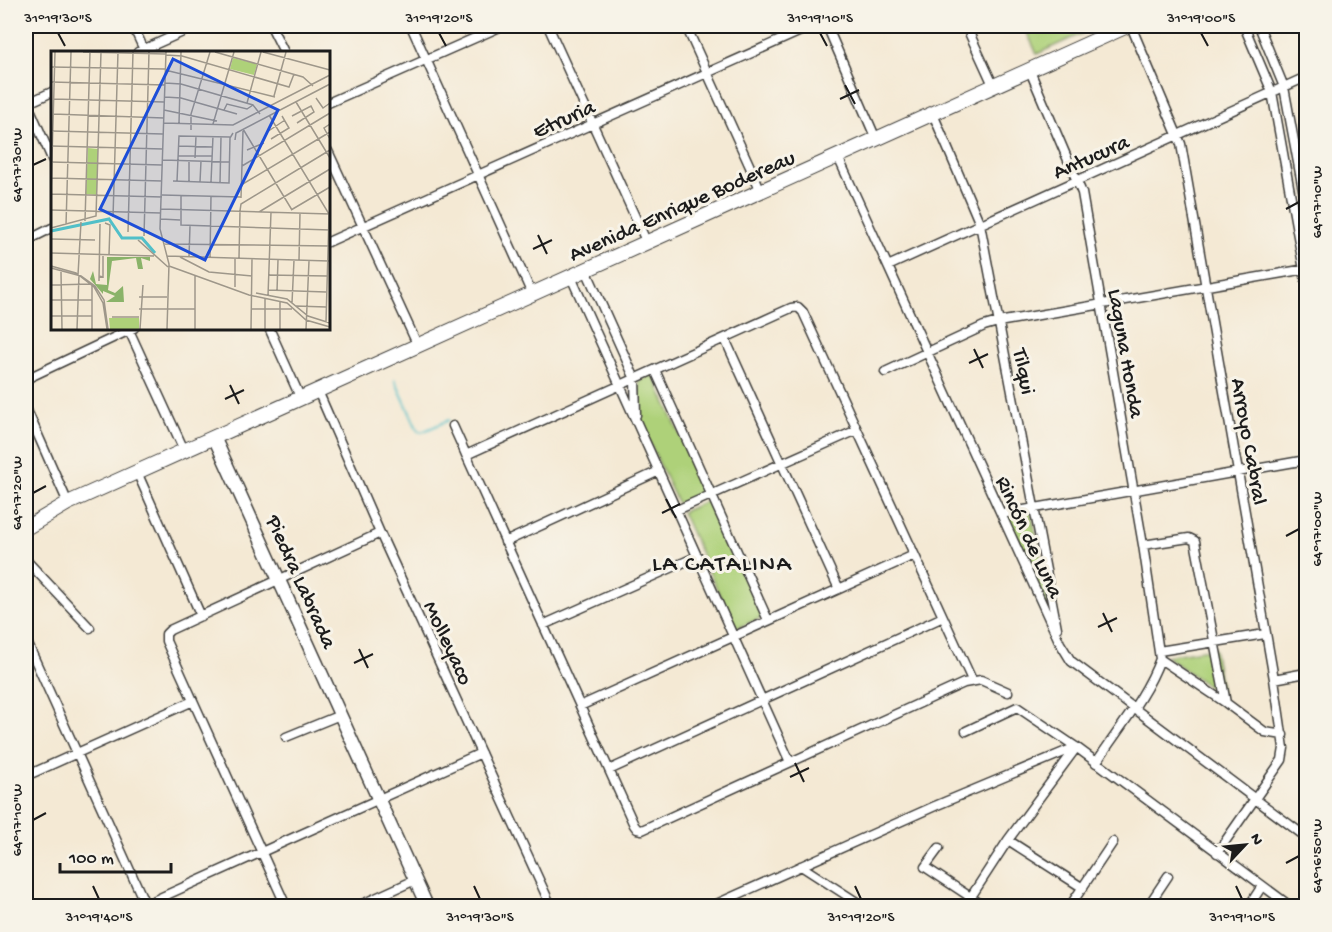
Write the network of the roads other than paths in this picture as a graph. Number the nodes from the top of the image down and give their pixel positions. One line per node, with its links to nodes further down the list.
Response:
1 (133, 26): 15 (street)
2 (196, 26): 16 (street)
3 (271, 26): 17 (street)
4 (411, 26): 18 (street)
5 (502, 26): 18 (street)
6 (548, 26): 29 (street)
7 (686, 26): 20 (street)
8 (812, 26): 20 (street, Etruria)
9 (827, 26): 31 (street)
10 (966, 26): 22 (street)
11 (1129, 26): 14 (main road, Avenida Enrique Bodereau); 30 (street, Arroyo Cabral)
12 (1244, 26): 25 (street)
13 (1259, 26): 23 (street)
14 (1112, 28): 19 (main road, Avenida Enrique Bodereau)
15 (142, 51)
16 (144, 51)
17 (284, 51)
18 (426, 60): 27 (street); 35 (street)
19 (1030, 71): 22 (main road, Avenida Enrique Bodereau); 36 (street, Laguna Honda)
20 (708, 73): 29 (street, Etruria); 37 (street)
21 (1306, 77): 23 (street, Antucura)
22 (994, 87): 28 (main road, Avenida Enrique Bodereau)
23 (1284, 87): 25 (street, Antucura); 38 (street)
24 (51, 92): 26 (street)
25 (1272, 92): 30 (street, Antucura); 46 (street)
26 (26, 102): 33 (street)
27 (330, 102)
28 (933, 114): 31 (main road, Avenida Enrique Bodereau); 39 (street, Tilqui)
29 (592, 124): 35 (street, Etruria); 44 (street)
30 (1178, 135): 36 (street, Antucura); 50 (street, Arroyo Cabral)
31 (876, 139): 34 (main road, Avenida Enrique Bodereau)
32 (330, 155): 40 (street)
33 (51, 157)
34 (838, 157): 37 (main road, Avenida Enrique Bodereau); 45 (street, Rincón de Luna)
35 (478, 174): 40 (street, Etruria); 51 (street)
36 (1077, 180): 39 (street, Antucura); 52 (street, Laguna Honda)
37 (761, 191): 44 (main road, Avenida Enrique Bodereau)
38 (1306, 206)
39 (980, 224): 45 (street, Antucura); 53 (street, Tilqui)
40 (363, 227): 43 (street, Etruria); 58 (street)
41 (51, 228): 42 (street)
42 (26, 241)
43 (330, 241)
44 (647, 243): 47 (main road, Avenida Enrique Bodereau)
45 (888, 266): 59 (street, Rincón de Luna)
46 (1305, 269): 49 (street); 50 (street)
47 (586, 270): 48 (main road, Avenida Enrique Bodereau); 63 (street)
48 (571, 277): 51 (main road, Avenida Enrique Bodereau); 64 (street)
49 (1306, 281)
50 (1206, 287): 52 (street); 78 (street, Arroyo Cabral)
51 (532, 294): 58 (main road, Avenida Enrique Bodereau)
52 (1101, 305): 53 (street); 79 (street, Laguna Honda)
53 (998, 322): 59 (street); 82 (street, Tilqui)
54 (129, 330): 62 (street)
55 (131, 330): 72 (street)
56 (270, 330): 66 (street)
57 (725, 339): 60 (street); 70 (street); 75 (street)
58 (418, 346): 65 (main road, Avenida Enrique Bodereau)
59 (928, 351): 61 (street); 84 (street, Rincón de Luna)
60 (655, 370): 63 (street); 80 (street)
61 (885, 372)
62 (26, 379)
63 (634, 380): 64 (street); 68 (street)
64 (621, 386): 68 (street); 73 (street)
65 (318, 391): 66 (main road, Avenida Enrique Bodereau); 86 (street, Molleyaco)
66 (302, 399): 71 (main road, Avenida Enrique Bodereau)
67 (26, 408): 81 (street)
68 (636, 419): 76 (street)
69 (453, 426): 73 (street)
70 (857, 430): 75 (street); 89 (street)
71 (214, 437): 72 (main road, Avenida Enrique Bodereau); 92 (main road, Piedra Labrada)
72 (184, 450): 77 (main road, Avenida Enrique Bodereau)
73 (466, 455): 87 (street)
74 (1306, 460): 78 (street)
75 (782, 464): 80 (street); 93 (street)
76 (659, 471): 83 (street); 87 (street)
77 (137, 472): 81 (main road, Avenida Enrique Bodereau); 94 (street)
78 (1238, 472): 79 (street); 99 (street, Arroyo Cabral)
79 (1133, 490): 82 (street); 88 (street, Laguna Honda)
80 (710, 495): 83 (street); 96 (street)
81 (68, 503): 85 (main road, Avenida Enrique Bodereau)
82 (1033, 508): 84 (street); 103 (street, Tilqui)
83 (677, 510): 90 (street)
84 (1001, 514): 103 (street, Rincón de Luna)
85 (26, 528)
86 (380, 533): 92 (street); 120 (street, Molleyaco)
87 (505, 542): 97 (street)
88 (1143, 545): 102 (street); 104 (street, Laguna Honda)
89 (915, 555): 93 (street); 95 (street)
90 (698, 556): 97 (street); 100 (street)
91 (26, 560): 98 (street)
92 (280, 579): 94 (street); 114 (main road, Piedra Labrada)
93 (839, 589): 96 (street)
94 (201, 616): 110 (street)
95 (943, 617): 107 (street); 109 (street)
96 (768, 620): 100 (street)
97 (543, 625): 112 (street)
98 (90, 628)
99 (1265, 634): 102 (street); 106 (street, Arroyo Cabral)
100 (734, 636): 109 (street); 112 (street)
101 (26, 640): 119 (street)
102 (1214, 642): 104 (street); 111 (street)
103 (1060, 643): 113 (street, Rincón de Luna)
104 (1159, 655): 111 (street); 113 (street)
105 (1306, 673): 106 (street)
106 (1274, 679): 116 (street, Arroyo Cabral)
107 (972, 680): 108 (street); 121 (street)
108 (1008, 692)
109 (763, 700): 121 (street); 123 (street)
110 (193, 701): 119 (street); 131 (street)
111 (1226, 704): 116 (street)
112 (580, 706): 123 (street)
113 (1134, 707): 122 (street); 125 (street, Rincón de Luna)
114 (340, 715): 117 (street); 126 (main road, Piedra Labrada)
115 (966, 730): 118 (street)
116 (1282, 735): 125 (street, Arroyo Cabral)
117 (286, 737)
118 (1076, 747): 122 (street); 128 (street); 133 (street)
119 (77, 752): 124 (street); 139 (street)
120 (481, 753): 126 (street); 143 (street, Molleyaco)
121 (790, 762): 123 (street)
122 (1096, 763): 132 (street)
123 (609, 770)
124 (26, 776)
125 (1255, 798): 127 (street, Rincón de Luna); 132 (street, Arroyo Cabral)
126 (379, 799): 131 (street); 135 (main road, Piedra Labrada)
127 (1306, 837)
128 (1008, 840): 137 (street); 138 (street)
129 (1113, 842): 137 (street)
130 (939, 848): 138 (street)
131 (262, 852): 139 (street); 140 (street)
132 (1217, 853): 136 (street)
133 (801, 866): 144 (street); 145 (street)
134 (1167, 876): 149 (street)
135 (415, 880): 141 (street); 142 (main road, Piedra Labrada)
136 (1262, 886): 150 (street); 151 (street)
137 (1083, 888): 148 (street)
138 (970, 898): 146 (street); 147 (street)
139 (144, 906)
140 (286, 906)
141 (358, 906)
142 (427, 906)
143 (551, 906)
144 (712, 906)
145 (863, 906)
146 (965, 906)
147 (984, 906)
148 (1070, 906)
149 (1148, 906)
150 (1249, 906)
151 (1290, 906)

